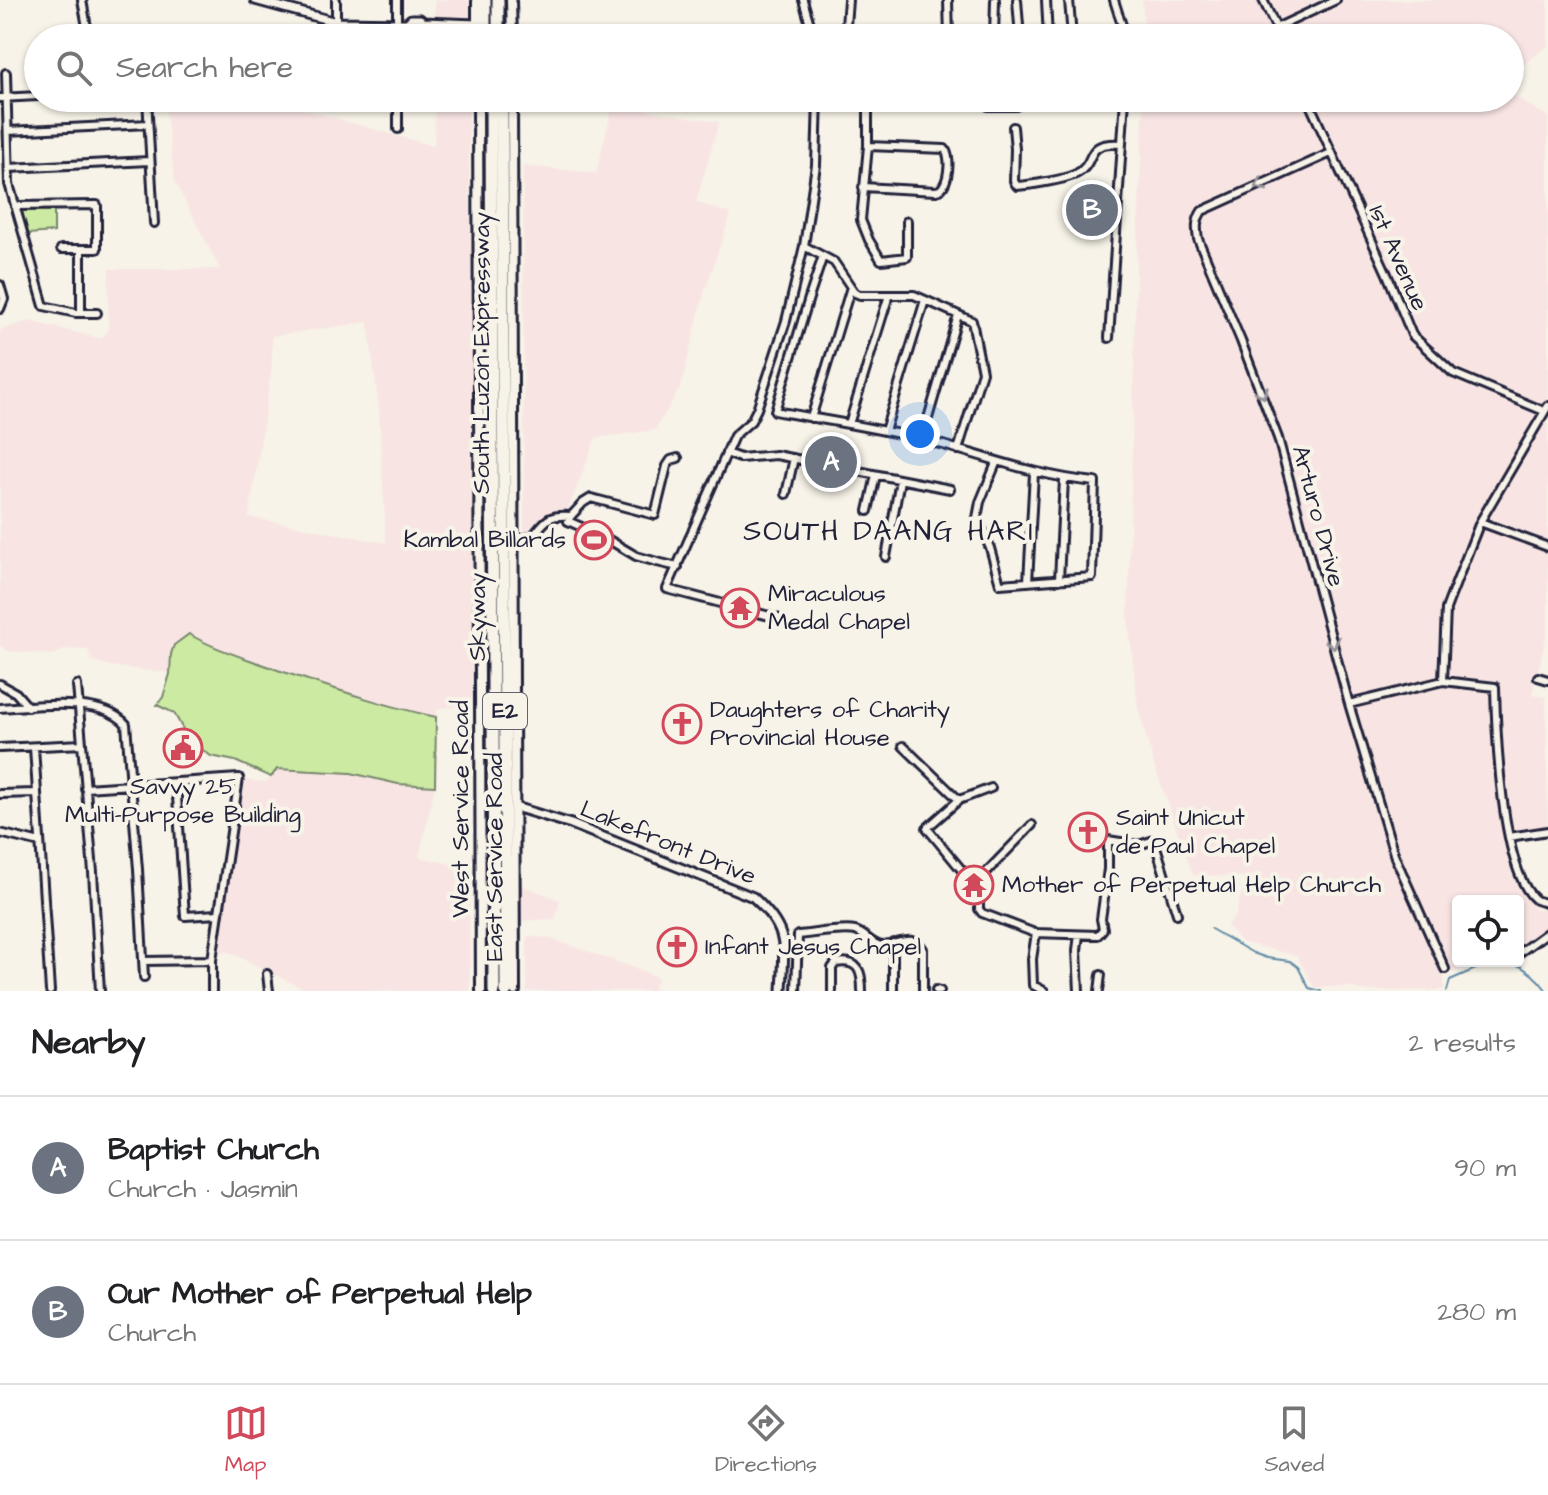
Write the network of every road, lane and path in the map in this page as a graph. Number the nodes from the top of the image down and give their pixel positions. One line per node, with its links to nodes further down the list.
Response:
1 (82, 0): 21 (street)
2 (255, 0): 19 (street)
3 (336, 0): 19 (street)
4 (397, 0): 20 (street)
5 (477, 0): 22 (main road)
6 (488, 0): 23 (highway)
7 (500, 0): 24 (highway)
8 (511, 0): 25 (main road)
9 (803, 0): 26 (street)
10 (848, 0): 27 (street)
11 (948, 0): 28 (street)
12 (995, 0): 29 (street)
13 (1017, 0): 30 (street)
14 (1046, 0): 31 (street)
15 (1069, 0): 32 (street)
16 (1114, 0): 33 (street)
17 (1263, 0): 34 (street)
18 (1336, 0): 35 (street)
19 (336, 22): 20 (street)
20 (397, 23): 22 (street)
21 (86, 24)
22 (477, 24)
23 (488, 24)
24 (500, 24)
25 (512, 24)
26 (810, 24)
27 (846, 24)
28 (949, 24)
29 (994, 24)
30 (1019, 24)
31 (1047, 24)
32 (1071, 24)
33 (1122, 24)
34 (1274, 24)
35 (1285, 24)
36 (6, 73): 38 (street)
37 (24, 97): 38 (street)
38 (3, 98): 52 (street)
39 (148, 112): 49 (street)
40 (398, 112): 51 (street)
41 (478, 112): 147 (main road, West Service Road)
42 (488, 112): 148 (highway, South Luzon Expressway / E2)
43 (500, 112): 149 (highway, Skyway / E2)
44 (512, 112): 94 (main road, East Service Road)
45 (818, 112): 62 (street)
46 (868, 112): 54 (street)
47 (1124, 112): 53 (street)
48 (1313, 112): 55 (street, 1st Avenue)
49 (148, 124): 52 (street); 56 (street)
50 (1013, 127): 53 (street)
51 (398, 129)
52 (8, 131): 57 (street)
53 (1121, 144): 74 (street)
54 (868, 146): 58 (street); 58 (street)
55 (1331, 153): 75 (street, 1st Avenue); 107 (street, Arturo Drive, one-way to 107)
56 (149, 161): 57 (street); 61 (street)
57 (9, 168): 59 (street)
58 (863, 187): 60 (street)
59 (15, 206): 64 (street); 71 (street)
60 (907, 221)
61 (154, 223)
62 (804, 246): 65 (street); 81 (street)
63 (61, 249): 64 (street)
64 (81, 250): 71 (street)
65 (823, 256): 67 (street); 76 (street)
66 (0, 285): 70 (street)
67 (851, 287): 68 (street); 76 (street)
68 (889, 295): 69 (street); 77 (street)
69 (925, 300): 73 (street); 78 (street)
70 (0, 309)
71 (81, 313): 72 (street)
72 (97, 313)
73 (958, 315): 79 (street); 80 (street)
74 (1109, 338)
75 (1546, 408): 93 (street)
76 (811, 418): 77 (street)
77 (849, 424): 78 (street)
78 (885, 431): 79 (street)
79 (922, 439): 80 (street)
80 (958, 450): 84 (street)
81 (726, 453): 83 (street); 97 (street)
82 (678, 458): 92 (street)
83 (794, 458): 86 (street); 90 (street)
84 (997, 461): 85 (street); 99 (street)
85 (1034, 473): 87 (street); 99 (street)
86 (876, 475): 88 (street); 91 (street)
87 (1064, 479): 98 (street); 98 (street)
88 (900, 480): 89 (street); 96 (street)
89 (950, 489)
90 (786, 494)
91 (868, 511)
92 (571, 516): 94 (street); 97 (street)
93 (1480, 522): 95 (street); 103 (street)
94 (513, 540): 121 (main road, East Service Road)
95 (1548, 547)
96 (886, 557)
97 (678, 567): 100 (street)
98 (1059, 580): 99 (street)
99 (1028, 582)
100 (777, 618)
101 (1538, 677): 102 (street)
102 (1548, 680)
103 (1443, 681): 107 (street); 125 (street)
104 (0, 684): 108 (street)
105 (77, 685): 106 (street)
106 (78, 704): 108 (street); 110 (street); 115 (street)
107 (1349, 704): 138 (street, Arturo Drive)
108 (28, 707): 109 (street)
109 (0, 708)
110 (82, 744): 112 (street); 116 (street)
111 (903, 746): 120 (street)
112 (34, 747): 113 (street); 118 (street)
113 (0, 748)
114 (176, 782): 115 (street); 129 (street); 129 (street)
115 (132, 785): 116 (street); 137 (street)
116 (85, 788): 144 (street)
117 (991, 788): 120 (street)
118 (36, 793): 119 (street); 126 (street)
119 (0, 794)
120 (959, 800): 127 (street)
121 (515, 807): 150 (main road, East Service Road); 151 (street, Lakefront Drive)
122 (1032, 825): 127 (street)
123 (1548, 831): 125 (street)
124 (0, 833): 126 (street)
125 (1509, 837): 128 (street)
126 (40, 843): 143 (street)
127 (974, 885): 132 (street)
128 (1548, 904)
129 (218, 914): 136 (street)
130 (1177, 914): 133 (street)
131 (1548, 932): 135 (street)
132 (1036, 933): 133 (street); 142 (street)
133 (1079, 935): 158 (street)
134 (893, 943): 152 (street); 155 (street); 156 (street)
135 (1524, 949)
136 (212, 960): 137 (street); 145 (street)
137 (143, 961): 141 (street)
138 (1445, 969)
139 (267, 974): 146 (street)
140 (1101, 975): 159 (street)
141 (144, 977)
142 (1031, 988): 157 (street)
143 (50, 991)
144 (100, 991)
145 (212, 991)
146 (269, 991)
147 (481, 991)
148 (491, 991)
149 (504, 991)
150 (515, 991)
151 (782, 991)
152 (796, 991)
153 (832, 991): 154 (street)
154 (862, 991)
155 (893, 991)
156 (923, 991)
157 (1044, 991)
158 (1079, 991)
159 (1099, 991)

